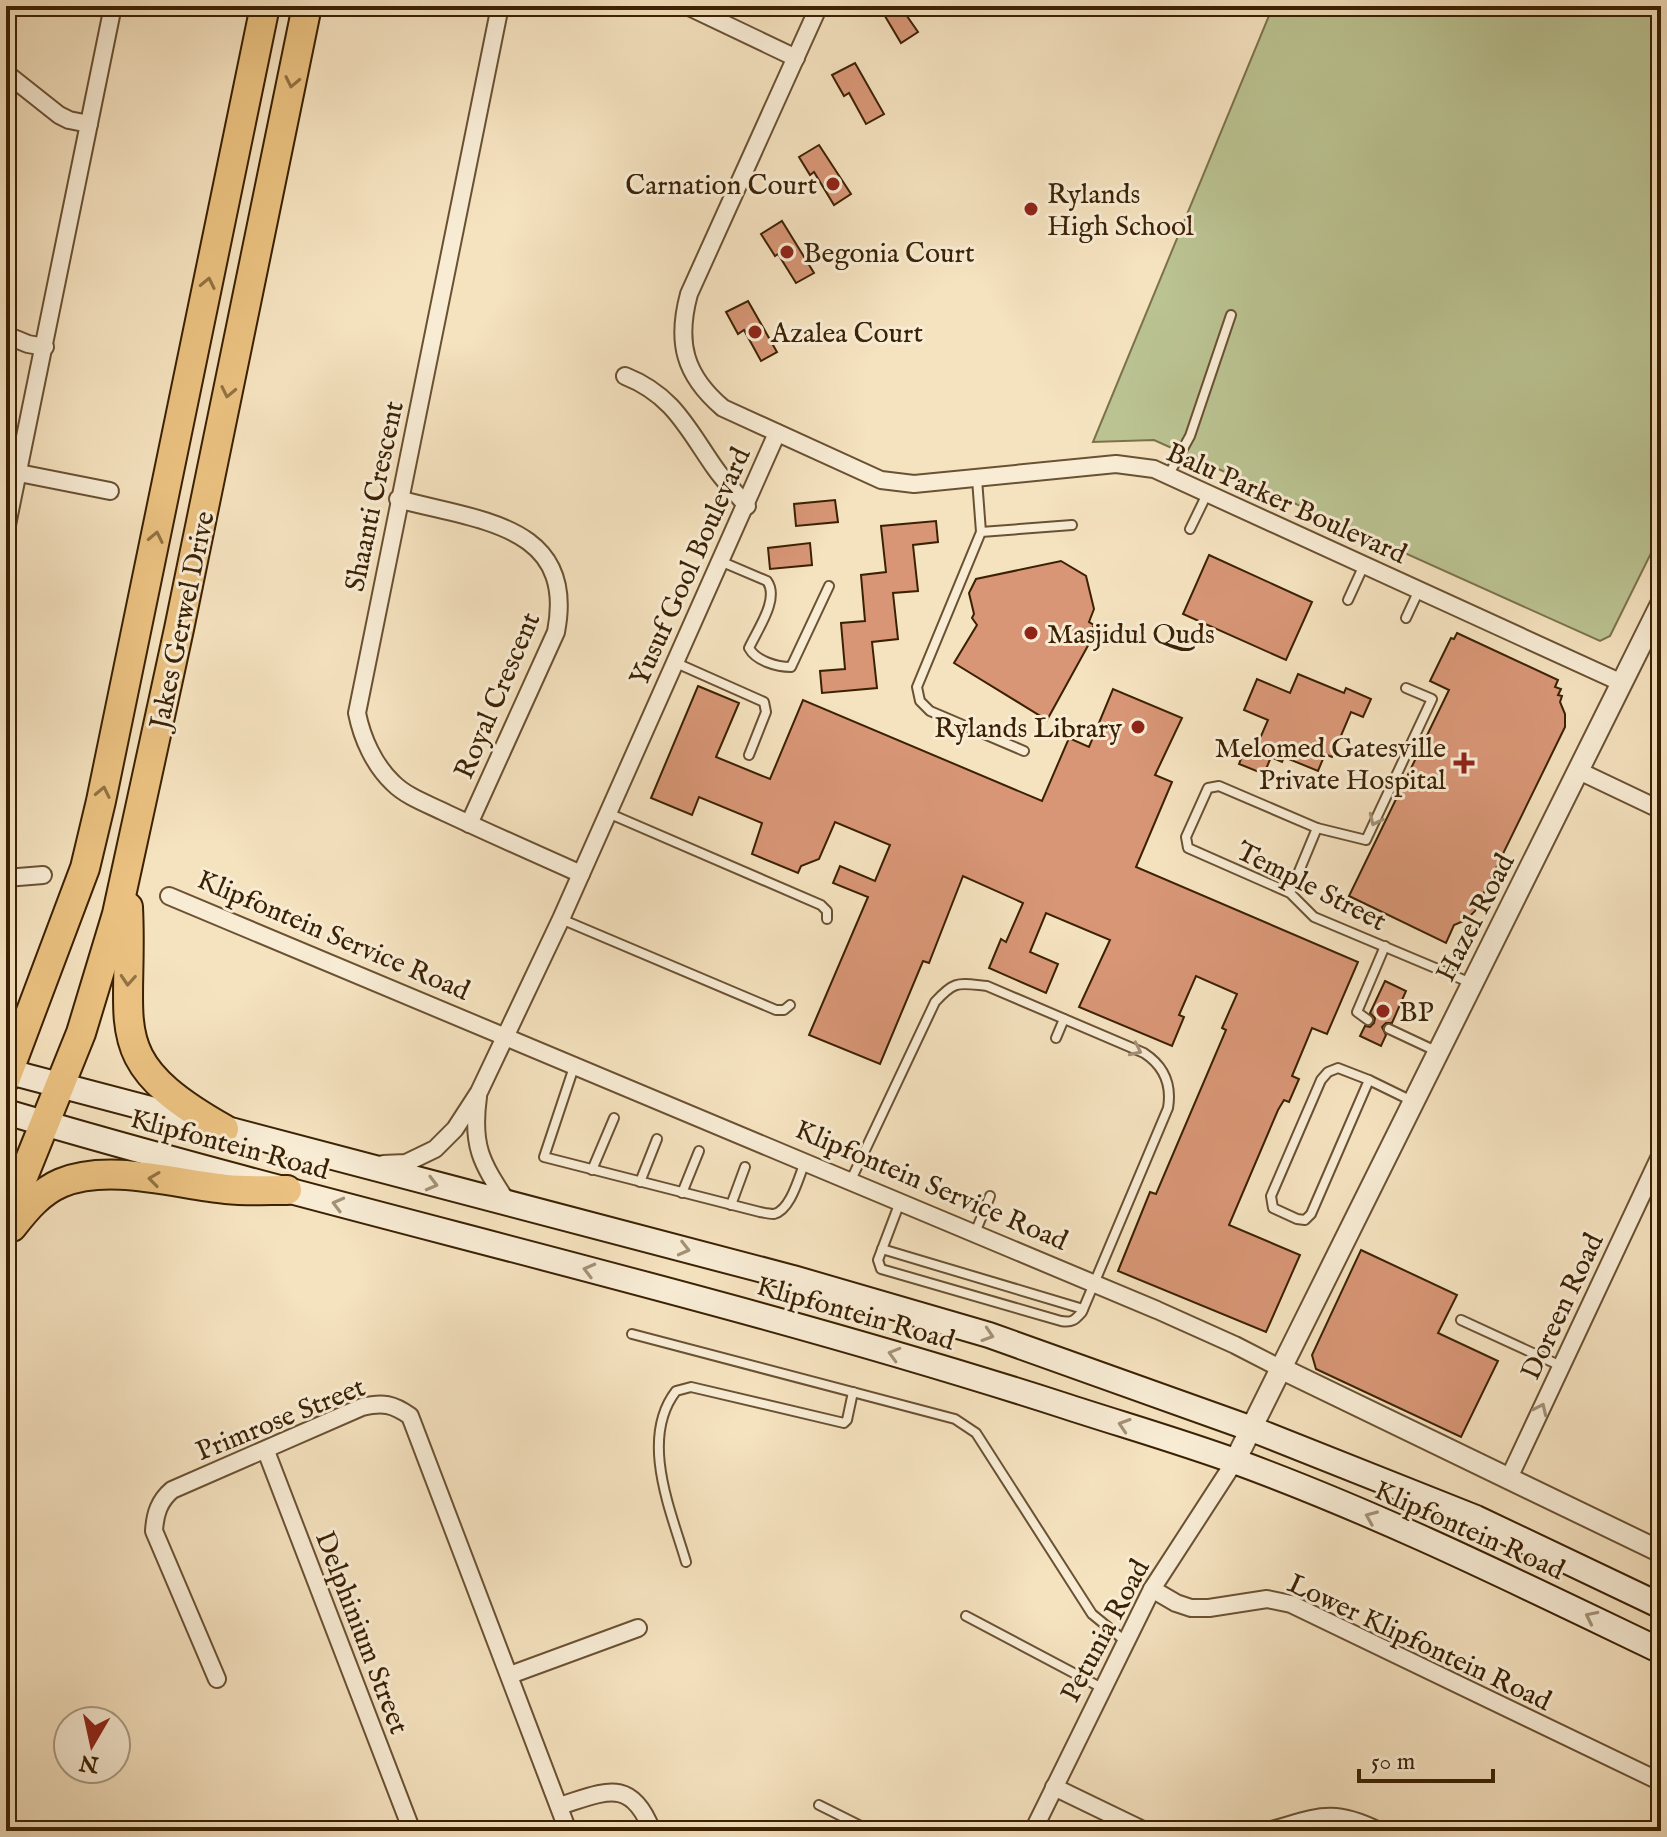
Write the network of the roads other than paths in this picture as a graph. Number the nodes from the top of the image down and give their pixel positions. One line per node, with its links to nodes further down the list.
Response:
1 (113, 6): 9 (street)
2 (265, 6): 61 (highway, Jakes Gerwel Drive, one-way to 2)
3 (307, 6): 43 (highway, Jakes Gerwel Drive, one-way to 43)
4 (500, 6): 20 (street, Shaanti Crescent)
5 (687, 6): 7 (street)
6 (819, 6): 7 (street, Yusuf Gool Boulevard)
7 (796, 58): 14 (street, Yusuf Gool Boulevard)
8 (6, 73): 9 (street)
9 (89, 124): 12 (street)
10 (1231, 315): 16 (lane)
11 (6, 335): 12 (street)
12 (45, 347): 15 (street)
13 (625, 376): 21 (street)
14 (777, 433): 17 (street, Balu Parker Boulevard); 21 (street, Yusuf Gool Boulevard)
15 (19, 473): 18 (street); 24 (street)
16 (1169, 474): 17 (street, Balu Parker Boulevard); 19 (street, Balu Parker Boulevard)
17 (977, 479): 25 (lane)
18 (110, 491)
19 (1208, 491): 23 (lane); 27 (street, Balu Parker Boulevard)
20 (398, 499): 41 (street, Shaanti Crescent); 41 (street, Royal Crescent)
21 (747, 506): 26 (street, Yusuf Gool Boulevard)
22 (1072, 525): 25 (lane)
23 (1190, 529)
24 (6, 530)
25 (981, 532): 36 (lane)
26 (719, 560): 28 (lane); 33 (street, Yusuf Gool Boulevard)
27 (1364, 564): 29 (street, Balu Parker Boulevard); 30 (lane)
28 (829, 586)
29 (1419, 589): 32 (lane); 34 (street, Balu Parker Boulevard)
30 (1348, 600)
31 (1661, 604): 34 (street, Hazel Road)
32 (1406, 618)
33 (674, 662): 37 (lane); 40 (street, Yusuf Gool Boulevard)
34 (1622, 683): 38 (street, Hazel Road)
35 (1406, 688): 42 (lane, one-way to 42)
36 (1024, 751)
37 (749, 755)
38 (1579, 771): 39 (street); 52 (street, Hazel Road)
39 (1661, 810)
40 (608, 813): 44 (street, Yusuf Gool Boulevard); 50 (lane)
41 (469, 824): 44 (street, Shaanti Crescent)
42 (1317, 828): 47 (lane); 47 (lane, Temple Street)
43 (127, 874): 63 (highway, Jakes Gerwel Drive); 69 (highway, one-way to 69)
44 (581, 874): 49 (street, Yusuf Gool Boulevard)
45 (43, 875): 46 (street)
46 (6, 878)
47 (1290, 893): 51 (lane, Temple Street)
48 (169, 896): 57 (street, Klipfontein Service Road)
49 (561, 919): 53 (lane); 57 (street, Yusuf Gool Boulevard)
50 (827, 919)
51 (1385, 946): 52 (lane, Temple Street); 55 (lane)
52 (1472, 983): 59 (street, Hazel Road)
53 (790, 1005)
54 (1064, 1019): 58 (lane); 77 (lane); 89 (lane, one-way to 89)
55 (1368, 1020)
56 (1389, 1029): 59 (lane)
57 (507, 1037): 60 (street, Klipfontein Service Road); 64 (street, Yusuf Gool Boulevard)
58 (1056, 1038)
59 (1438, 1052): 65 (street, Hazel Road)
60 (575, 1064): 73 (street, Klipfontein Service Road); 76 (lane)
61 (7, 1074): 63 (main road, Klipfontein Road)
62 (1369, 1080): 62 (lane); 65 (lane)
63 (60, 1085): 68 (highway, Jakes Gerwel Drive); 69 (main road, Klipfontein Road)
64 (479, 1092): 74 (street, Yusuf Gool Boulevard); 83 (street, Yusuf Gool Boulevard)
65 (1413, 1101): 94 (street, Hazel Road)
66 (6, 1112): 68 (main road, Klipfontein Road)
67 (614, 1118): 76 (lane)
68 (45, 1124): 79 (main road, Klipfontein Road); 85 (highway, Jakes Gerwel Drive)
69 (224, 1129): 74 (main road, Klipfontein Road)
70 (657, 1139): 78 (lane)
71 (699, 1151): 80 (lane)
72 (1661, 1154): 93 (street, Doreen Road)
73 (805, 1161): 77 (street, Klipfontein Service Road); 84 (lane)
74 (354, 1164): 83 (main road, Klipfontein Road, one-way to 83)
75 (745, 1167): 84 (lane)
76 (592, 1170): 78 (lane)
77 (851, 1180): 82 (street, Klipfontein Service Road)
78 (640, 1182): 80 (lane)
79 (287, 1190): 87 (highway, one-way to 87); 98 (main road, Klipfontein Road, one-way to 79)
80 (682, 1193): 84 (lane)
81 (990, 1196): 86 (lane)
82 (900, 1201): 86 (street, Klipfontein Service Road); 88 (lane)
83 (509, 1205): 96 (main road, Klipfontein Road, one-way to 96)
84 (731, 1205)
85 (6, 1219)
86 (975, 1233): 89 (street, Klipfontein Service Road)
87 (6, 1235)
88 (882, 1249): 90 (lane); 90 (lane)
89 (1094, 1283): 90 (lane); 94 (street, Klipfontein Service Road)
90 (1083, 1309)
91 (1461, 1320): 93 (lane)
92 (632, 1334): 95 (lane)
93 (1561, 1366): 99 (street, Doreen Road, one-way to 93)
94 (1280, 1368): 96 (street, Hazel Road); 99 (street, Klipfontein Service Road)
95 (853, 1392): 101 (lane); 106 (lane)
96 (1252, 1429): 98 (street, Hazel Road); 103 (main road, Klipfontein Road)
97 (266, 1451): 108 (street, Primrose Street); 109 (street, Primrose Street); 115 (street, Delphinium Street)
98 (1235, 1461): 102 (street, Petunia Road); 107 (main road, Klipfontein Road, one-way to 98)
99 (1508, 1480): 100 (street, Klipfontein Service Road)
100 (1661, 1552)
101 (686, 1562)
102 (1152, 1589): 106 (street, Petunia Road); 111 (street, Lower Klipfontein Road)
103 (1661, 1606)
104 (966, 1616): 110 (lane)
105 (638, 1628): 108 (street)
106 (1125, 1641): 110 (street, Petunia Road)
107 (1661, 1651)
108 (510, 1675): 114 (street, Primrose Street)
109 (217, 1679)
110 (1102, 1688): 112 (street, Petunia Road)
111 (1661, 1782)
112 (1054, 1787): 119 (street, Petunia Road); 120 (street)
113 (819, 1805): 118 (lane)
114 (559, 1806): 116 (street, Primrose Street); 117 (street)
115 (412, 1831)
116 (568, 1831)
117 (652, 1831)
118 (871, 1831)
119 (1033, 1831)
120 (1145, 1831)
121 (1268, 1831): 122 (street)
122 (1379, 1831)

